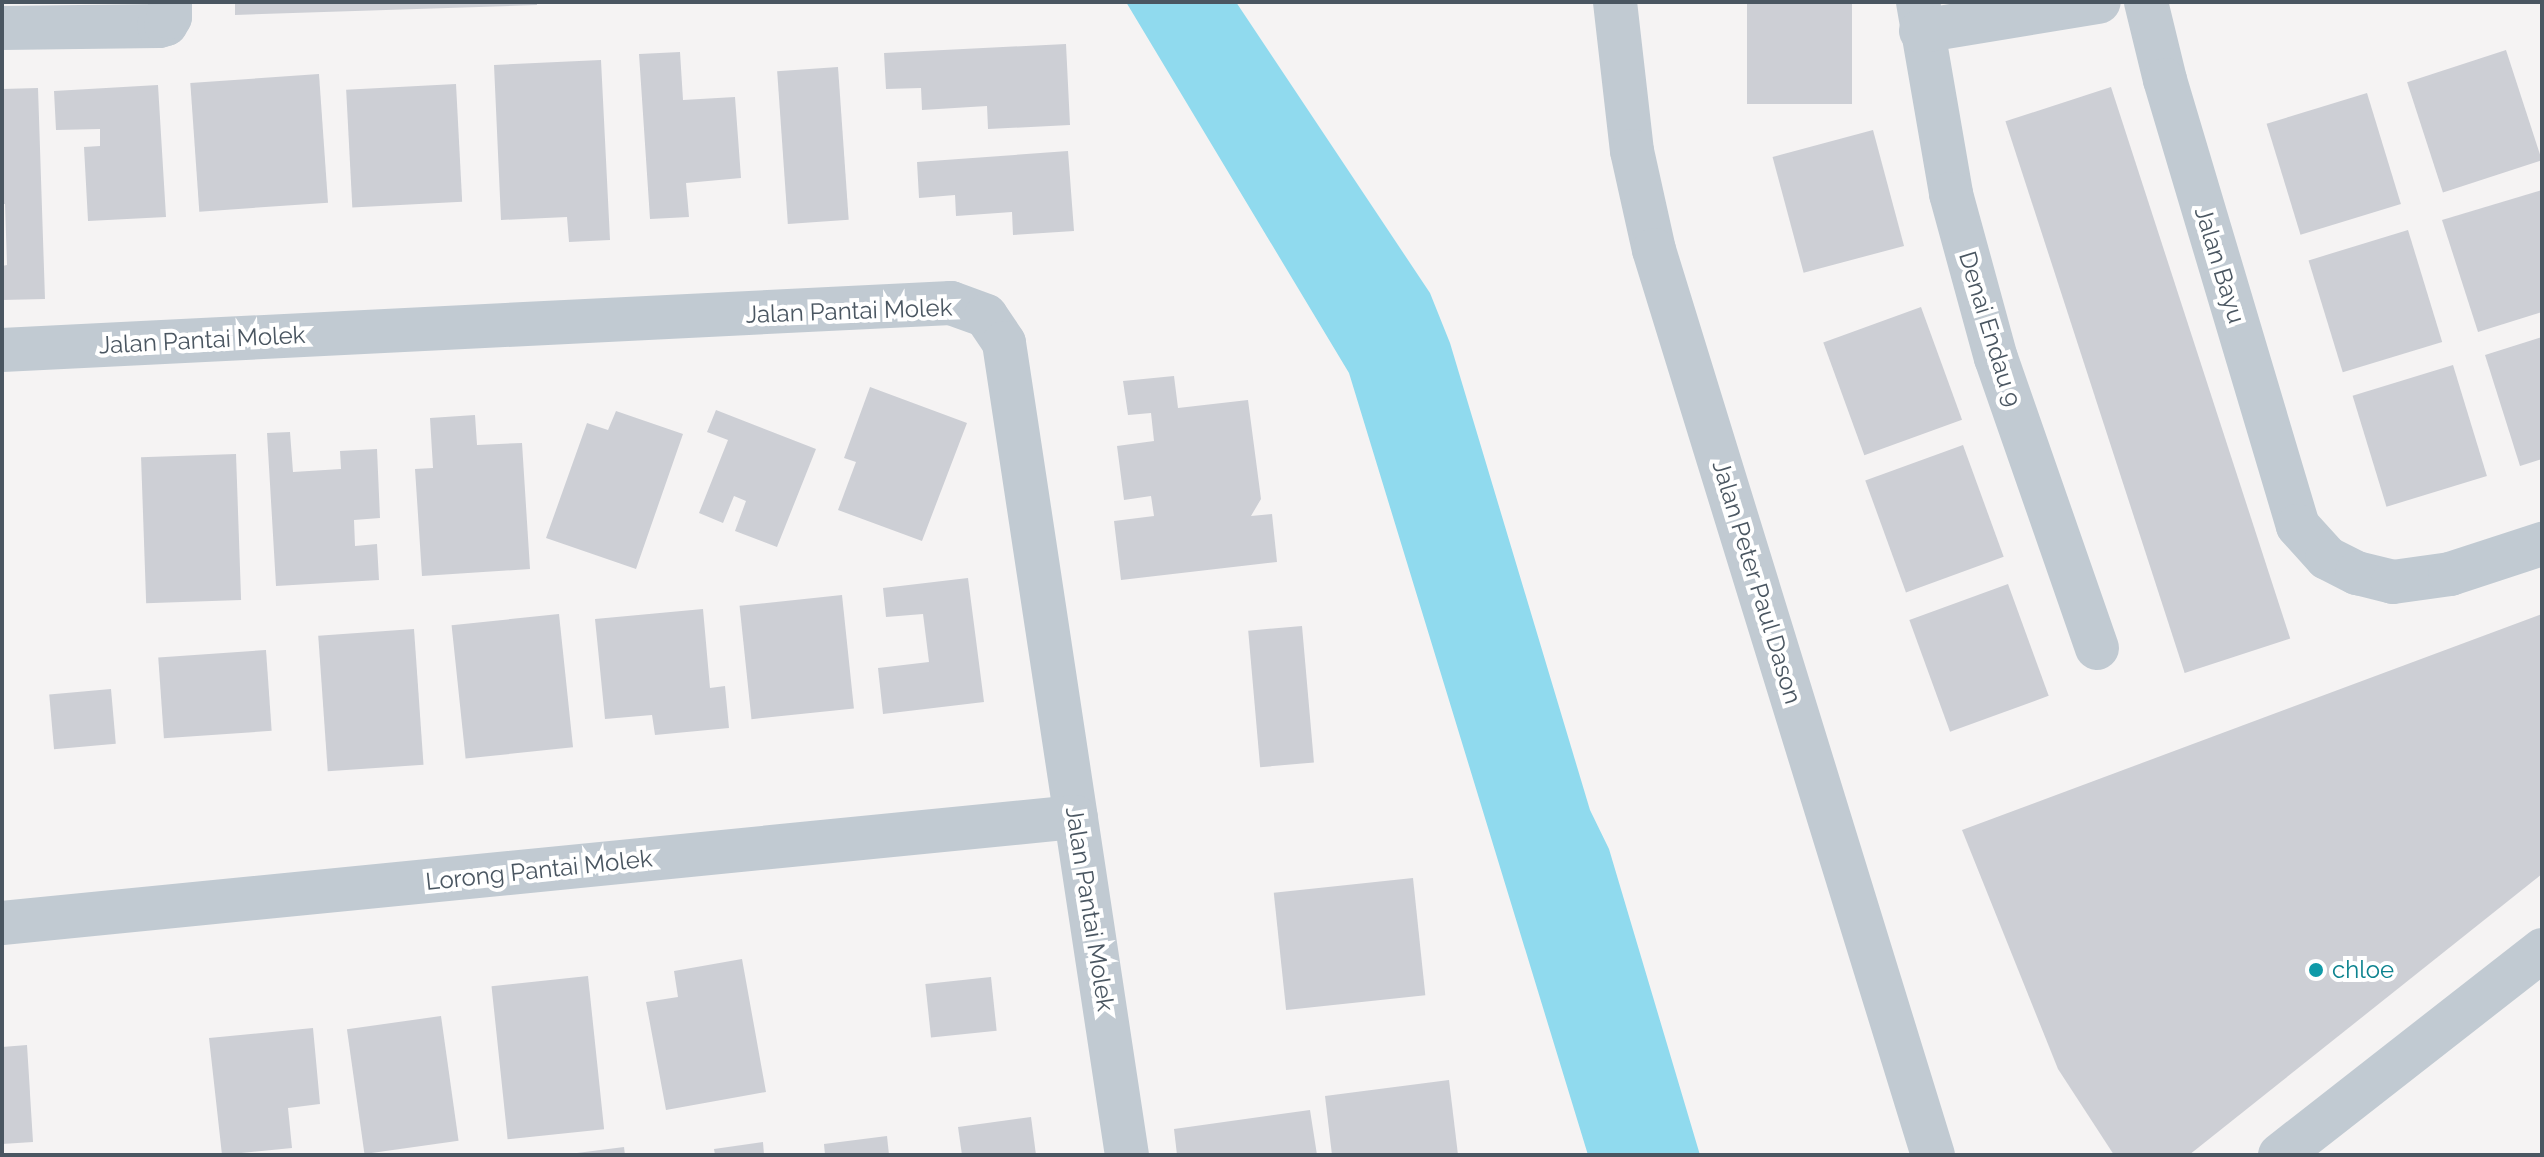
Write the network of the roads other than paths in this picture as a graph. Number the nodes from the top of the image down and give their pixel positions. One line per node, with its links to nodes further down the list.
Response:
1 (94, 2): 6 (street)
2 (170, 2): 8 (street)
3 (1615, 2): 16 (street, Jalan Peter Paul Dason)
4 (2099, 2): 7 (street)
5 (2146, 2): 10 (street, Jalan Bayu)
6 (2, 12)
7 (1919, 16): 11 (street, Denai Endau 9)
8 (2, 28)
9 (2, 350): 12 (street, Jalan Pantai Molek)
10 (2542, 544)
11 (2097, 648)
12 (1076, 817): 13 (street, Lorong Pantai Molek); 15 (street, Jalan Pantai Molek)
13 (2, 923)
14 (2542, 950): 17 (street)
15 (1127, 1155)
16 (1933, 1155)
17 (2280, 1155)

